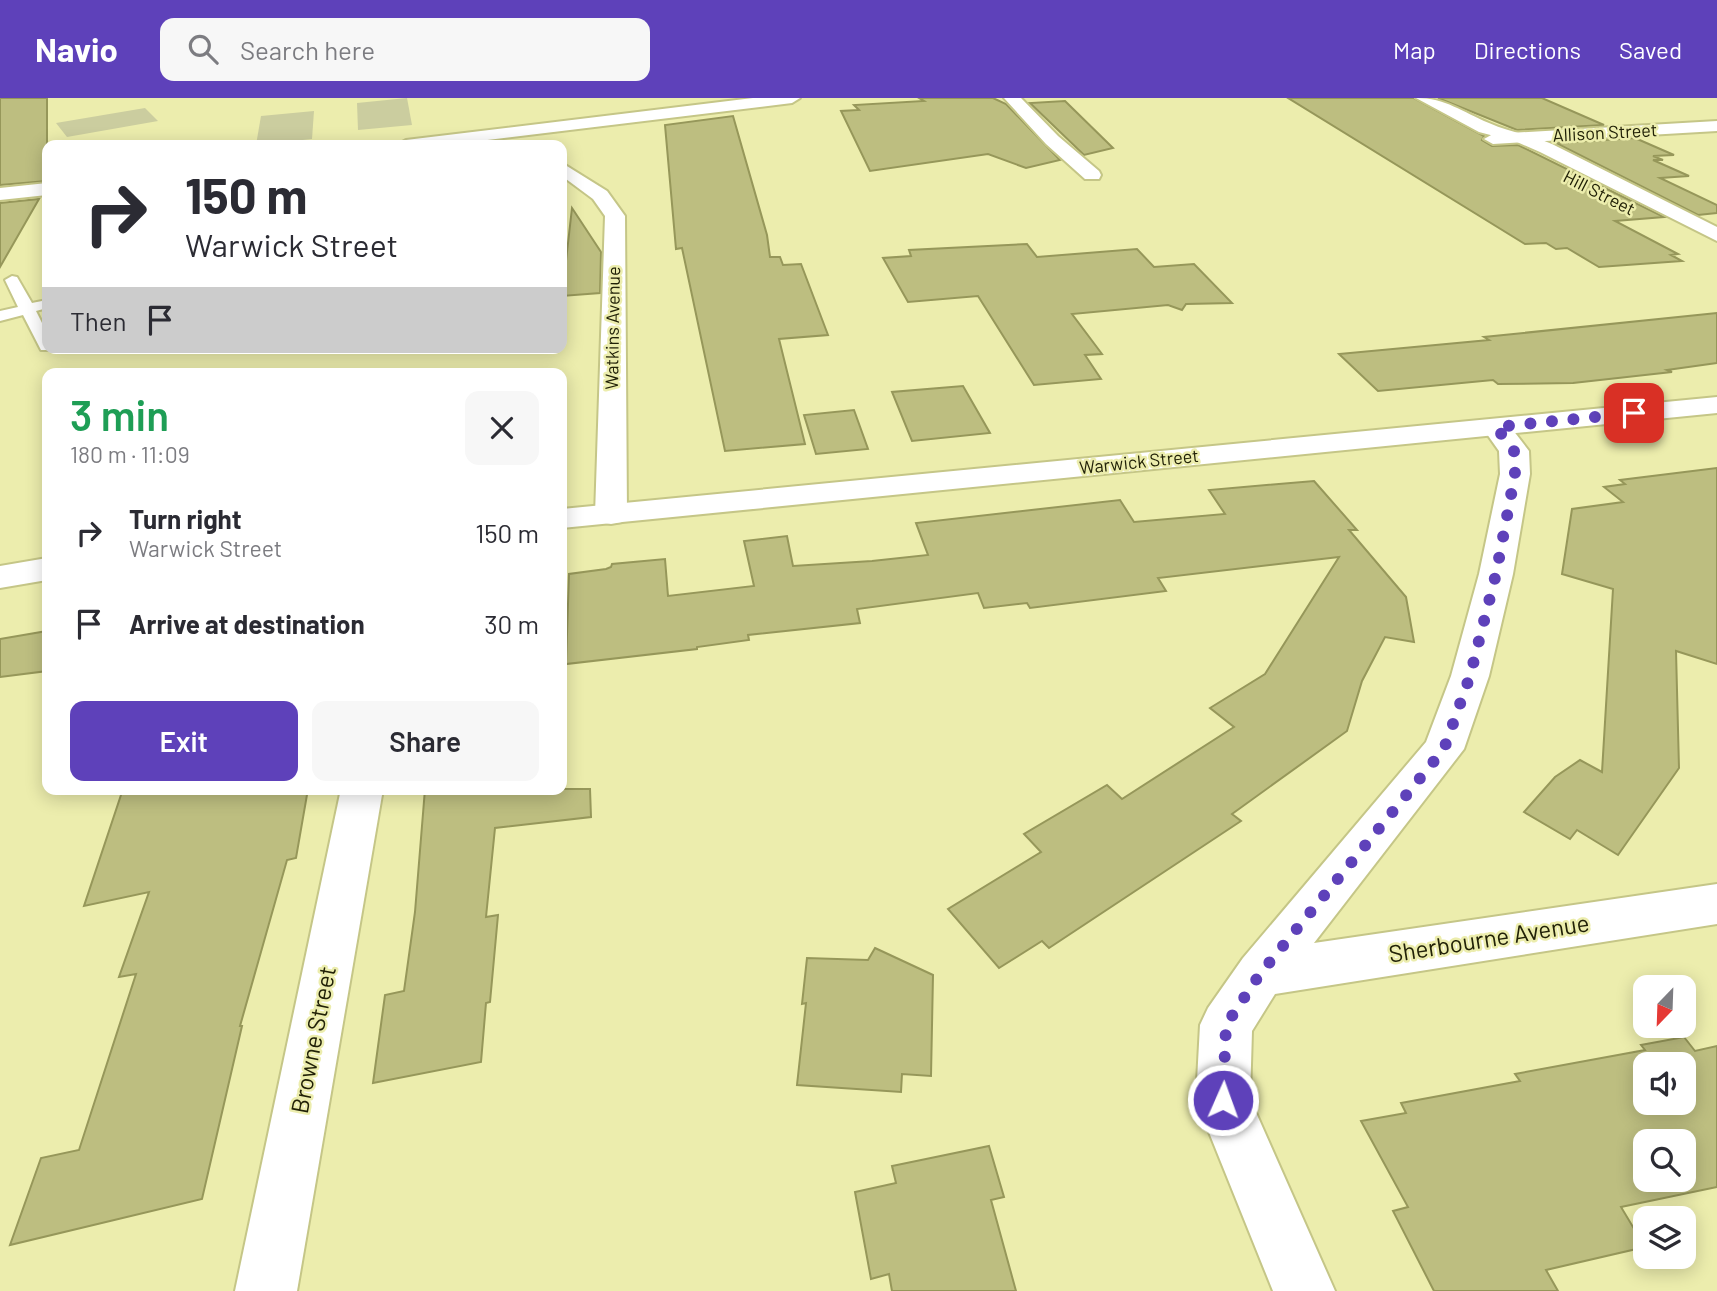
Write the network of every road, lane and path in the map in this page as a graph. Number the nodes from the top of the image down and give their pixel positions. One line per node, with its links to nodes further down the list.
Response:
1 (792, 98): 5 (street)
2 (1012, 98): 14 (street)
3 (1424, 98): 11 (street, Hill Street)
4 (558, 107): 5 (street)
5 (571, 125): 7 (street)
6 (1717, 126): 11 (street, Allison Street)
7 (514, 132): 9 (street); 10 (street)
8 (1717, 137): 12 (street, Allison Street)
9 (448, 140)
10 (525, 140)
11 (1519, 144): 12 (street, Hill Street); 18 (street, Hill Street)
12 (1546, 148): 17 (street, Hill Street)
13 (567, 171): 26 (street, Watkins Avenue)
14 (1092, 175)
15 (42, 190): 16 (street)
16 (0, 194)
17 (1717, 235)
18 (1717, 253)
19 (12, 280): 21 (lane)
20 (42, 305): 21 (lane)
21 (28, 309): 22 (lane); 23 (lane)
22 (0, 316)
23 (42, 337)
24 (1717, 405): 25 (street, Warwick Street)
25 (1496, 427): 26 (street, Warwick Street); 32 (street)
26 (611, 514): 27 (street, Warwick Street)
27 (567, 518)
28 (42, 570): 29 (street)
29 (0, 577)
30 (361, 795): 33 (street, Browne Street)
31 (1717, 904): 32 (street, Sherbourne Avenue)
32 (1260, 974): 34 (street)
33 (266, 1291)
34 (1304, 1291)

